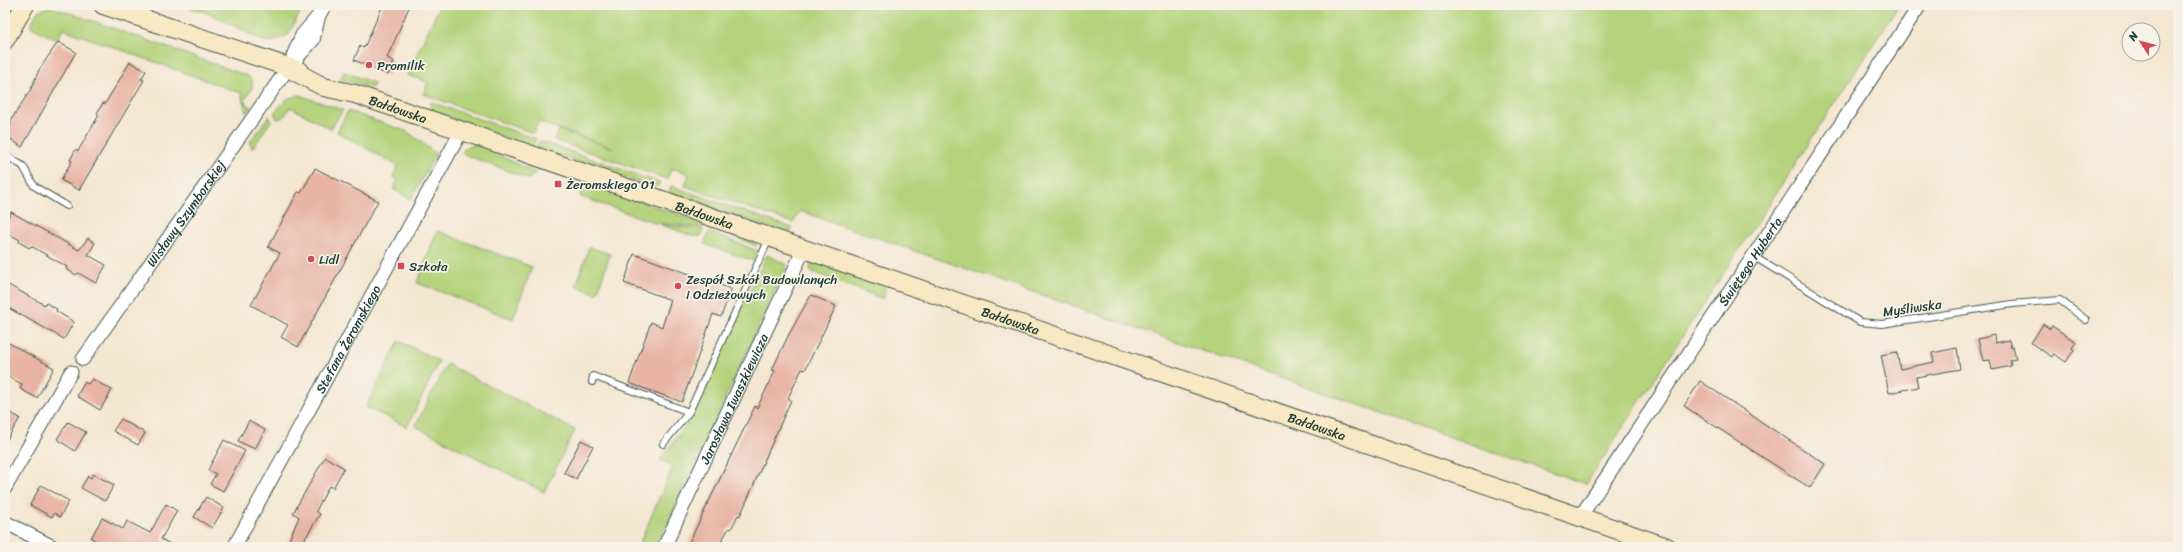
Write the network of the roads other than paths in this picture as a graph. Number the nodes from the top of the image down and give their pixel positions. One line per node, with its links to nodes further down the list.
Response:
1 (25, 5): 5 (street)
2 (103, 5): 6 (street, Bałdowska)
3 (1920, 5): 12 (street, Świętego Huberta)
4 (322, 10): 6 (street, Wisławy Szymborskiej)
5 (5, 40)
6 (288, 68): 7 (street, Bałdowska); 14 (street, Wisławy Szymborskiej)
7 (462, 130): 10 (street, Bałdowska); 23 (street, Stefana Żeromskiego)
8 (5, 155): 9 (lane)
9 (67, 206)
10 (770, 237): 11 (street, Bałdowska); 17 (lane)
11 (804, 249): 20 (street, Bałdowska); 24 (street, Jarosława Iwaszkiewicza)
12 (1753, 256): 13 (lane, Myśliwska); 20 (street, Świętego Huberta)
13 (2086, 320)
14 (83, 359)
15 (71, 372): 19 (street)
16 (592, 382): 17 (lane)
17 (689, 412): 18 (lane)
18 (664, 444)
19 (5, 488)
20 (1580, 517): 25 (street, Bałdowska)
21 (5, 522): 22 (street)
22 (53, 547)
23 (234, 547)
24 (664, 547)
25 (1667, 547)

